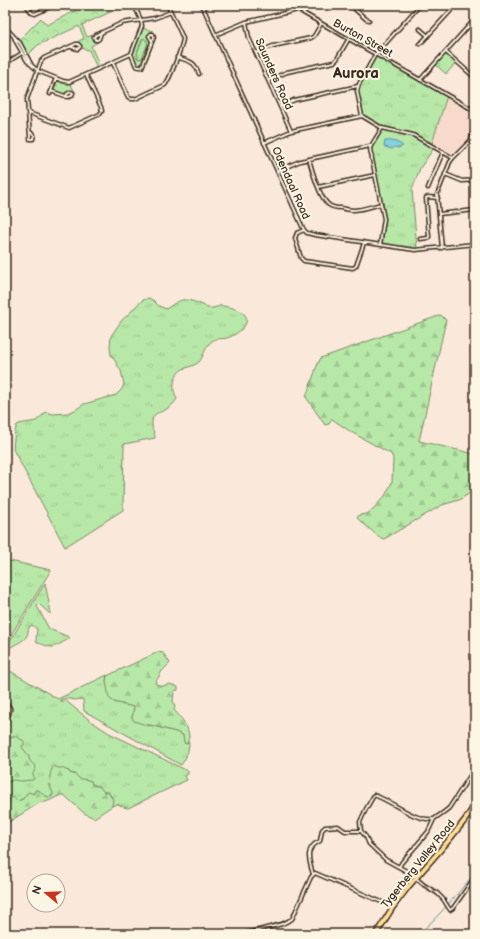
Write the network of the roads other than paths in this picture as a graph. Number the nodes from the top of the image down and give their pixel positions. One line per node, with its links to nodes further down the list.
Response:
1 (26, 5): 2 (street)
2 (54, 5)
3 (134, 5): 14 (street)
4 (209, 5): 9 (street)
5 (296, 5): 11 (street)
6 (350, 5): 15 (street)
7 (420, 5): 31 (street)
8 (456, 5): 22 (street)
9 (203, 6): 21 (street, Odendaal Road)
10 (169, 8): 12 (street)
11 (298, 10): 16 (street); 17 (street, Burton Street)
12 (171, 12): 14 (street); 32 (street)
13 (475, 19): 28 (street)
14 (141, 20): 20 (street); 30 (street)
15 (369, 20)
16 (246, 22): 21 (street); 29 (street, Saunders Road)
17 (321, 24): 23 (street, Burton Street); 29 (street)
18 (5, 27): 27 (street)
19 (420, 29): 22 (street)
20 (101, 33)
21 (215, 35): 54 (street, Odendaal Road)
22 (428, 36): 25 (street)
23 (348, 39): 31 (street, Burton Street); 40 (street)
24 (152, 42): 30 (street)
25 (419, 44)
26 (71, 47): 35 (street)
27 (23, 52): 34 (street); 35 (street)
28 (446, 52): 39 (street); 41 (street)
29 (256, 53): 40 (street, Saunders Road)
30 (131, 54): 33 (street)
31 (375, 54): 41 (street, Burton Street); 42 (street)
32 (177, 57): 33 (street); 36 (street)
33 (113, 63): 37 (street)
34 (5, 64)
35 (38, 71): 38 (street); 46 (street)
36 (199, 74)
37 (86, 75): 38 (street); 46 (street)
38 (56, 78): 43 (street)
39 (475, 78)
40 (269, 80): 44 (street, Saunders Road)
41 (420, 80): 45 (street, Burton Street)
42 (358, 86): 44 (street); 47 (street)
43 (66, 97)
44 (280, 107): 50 (street, Saunders Road)
45 (475, 111)
46 (28, 113): 51 (street)
47 (362, 116): 49 (street); 50 (street)
48 (475, 125): 52 (street)
49 (382, 128): 55 (street); 56 (street)
50 (292, 131): 54 (street)
51 (30, 132)
52 (471, 140): 53 (street); 57 (street)
53 (475, 142)
54 (264, 143): 59 (street, Odendaal Road)
55 (371, 146): 58 (street); 61 (street)
56 (443, 152): 57 (street); 64 (street)
57 (453, 158): 60 (street)
58 (309, 159): 59 (street); 63 (street)
59 (277, 171): 69 (street, Odendaal Road)
60 (445, 174): 62 (street); 65 (street)
61 (375, 175): 63 (street); 66 (street)
62 (475, 180)
63 (318, 188): 66 (street)
64 (428, 188)
65 (438, 198): 68 (street); 70 (street)
66 (381, 204): 73 (street)
67 (475, 210): 68 (street)
68 (439, 214): 74 (street)
69 (304, 230): 71 (street, Odendaal Road); 71 (street)
70 (420, 239)
71 (364, 243): 73 (street, Odendaal Road)
72 (475, 244): 74 (street, Odendaal Road)
73 (380, 245): 74 (street, Odendaal Road)
74 (442, 248)
75 (5, 704): 76 (street)
76 (5, 723)
77 (475, 768): 79 (street)
78 (475, 805): 86 (main road, Tygerberg Valley Road)
79 (434, 819): 80 (street); 81 (street)
80 (426, 820): 81 (street); 82 (street)
81 (431, 826): 83 (street)
82 (361, 831): 83 (street); 84 (street)
83 (399, 867): 86 (street)
84 (313, 874): 87 (street); 88 (street)
85 (475, 877): 86 (street)
86 (416, 878): 87 (main road, Tygerberg Valley Road)
87 (393, 907): 89 (main road, Tygerberg Valley Road)
88 (243, 934)
89 (376, 934)

